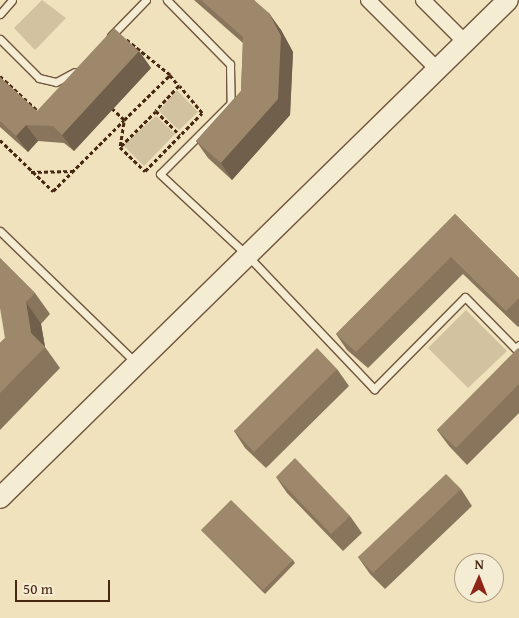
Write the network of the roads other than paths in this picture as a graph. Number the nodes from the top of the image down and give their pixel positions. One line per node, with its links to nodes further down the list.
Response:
1 (12, 0): 7 (lane)
2 (146, 0): 9 (lane)
3 (368, 0): 12 (street)
4 (423, 0): 10 (street)
5 (508, 0): 10 (street)
6 (172, 2): 14 (lane)
7 (0, 14)
8 (0, 39): 11 (lane)
9 (106, 41)
10 (464, 41): 12 (street)
11 (79, 68)
12 (436, 68): 14 (street)
13 (0, 231): 16 (lane)
14 (247, 255): 15 (lane); 16 (street)
15 (519, 345)
16 (136, 364): 17 (street)
17 (0, 498)

